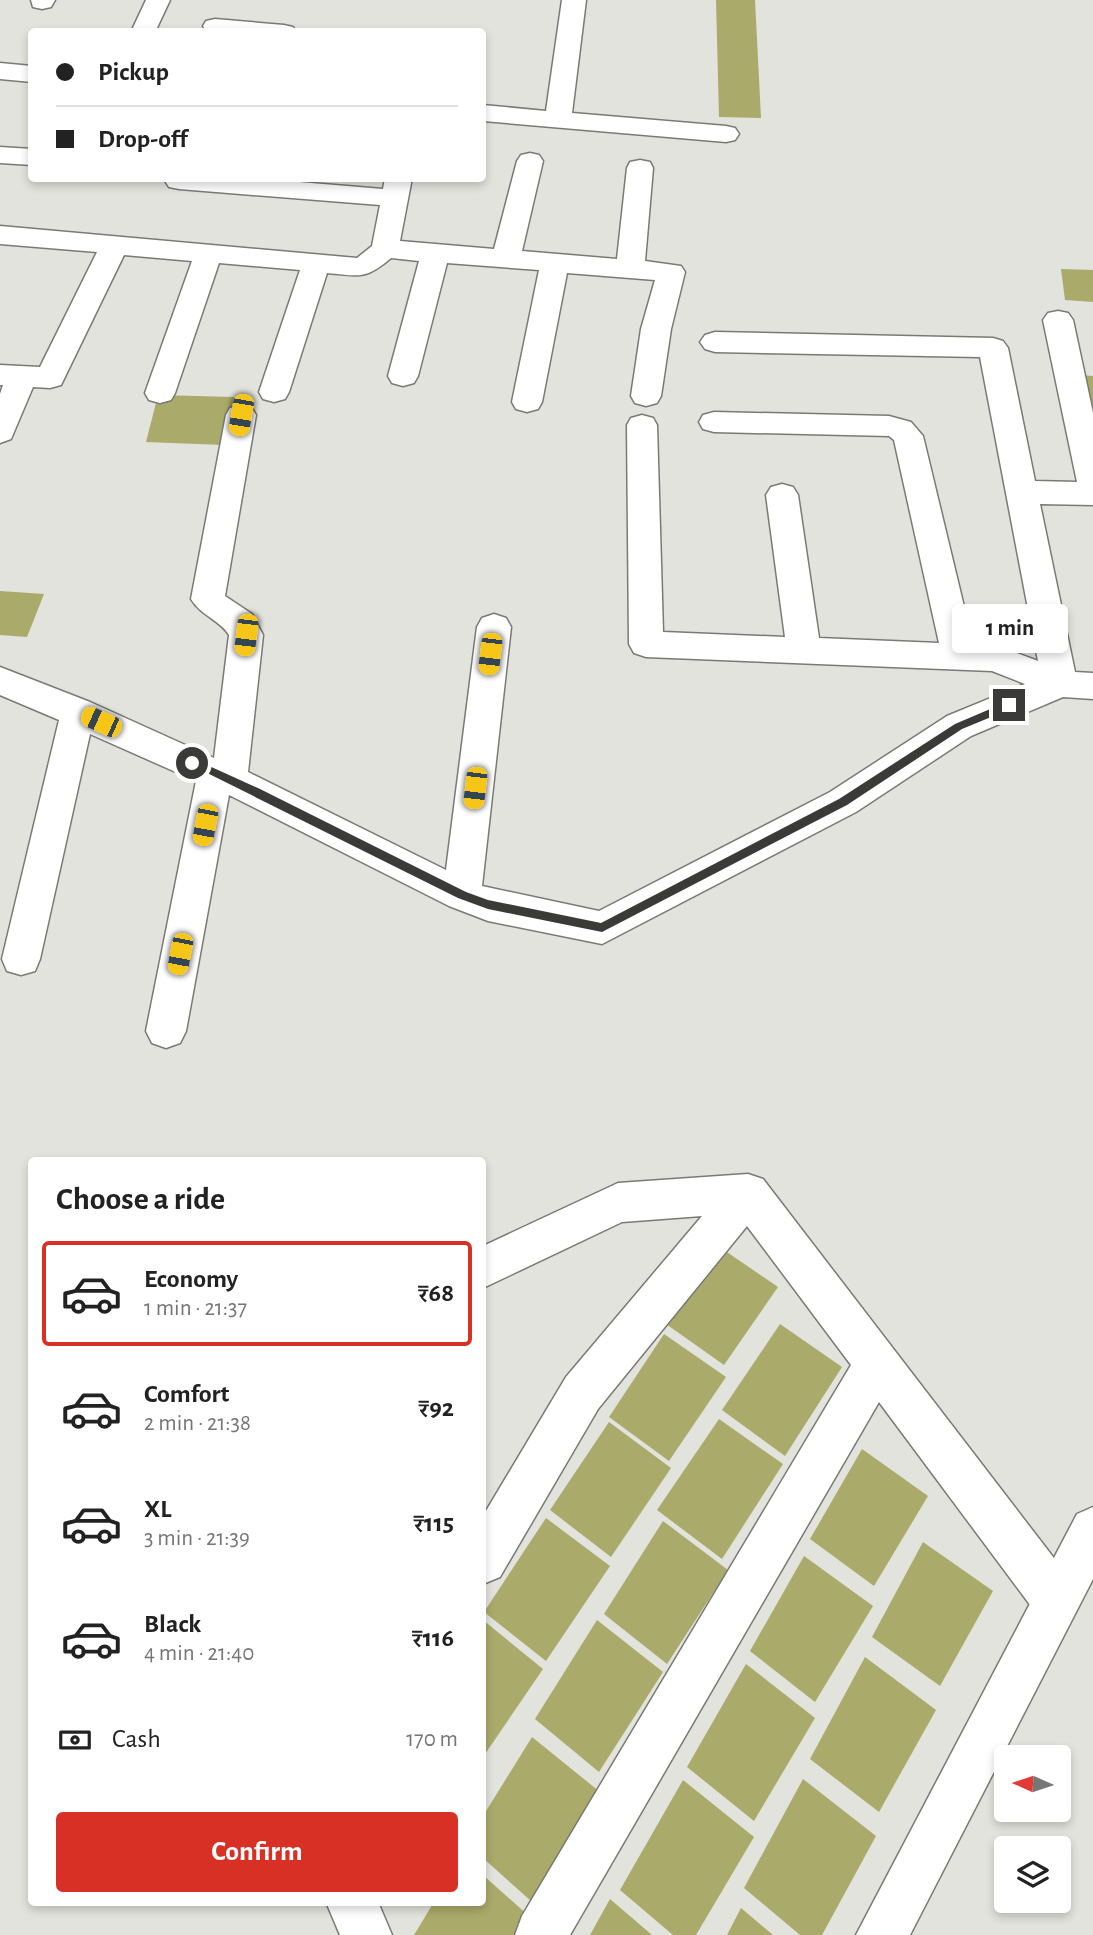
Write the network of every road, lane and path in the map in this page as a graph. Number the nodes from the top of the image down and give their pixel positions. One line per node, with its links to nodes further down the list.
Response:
1 (158, 0): 4 (street)
2 (226, 0): 5 (street)
3 (574, 0): 9 (street)
4 (144, 28)
5 (214, 28)
6 (0, 71): 7 (street)
7 (28, 74)
8 (486, 113): 9 (street)
9 (558, 119): 10 (street)
10 (726, 134)
11 (0, 155): 12 (street)
12 (28, 157)
13 (530, 161): 22 (street)
14 (640, 168): 25 (street)
15 (209, 182): 16 (street)
16 (397, 188): 19 (street)
17 (0, 235): 18 (street)
18 (114, 246): 21 (street); 28 (street)
19 (385, 249): 20 (street); 24 (street)
20 (435, 253): 22 (street); 29 (street)
21 (208, 255): 24 (street); 31 (street)
22 (506, 259): 23 (street)
23 (555, 263): 25 (street); 32 (street)
24 (316, 264): 30 (street)
25 (630, 269): 41 (street)
26 (1058, 320): 36 (street)
27 (715, 342): 37 (street)
28 (11, 375): 35 (street)
29 (403, 376)
30 (274, 392)
31 (160, 393)
32 (527, 402)
33 (241, 415): 46 (street)
34 (714, 422): 42 (street)
35 (0, 432)
36 (1093, 485)
37 (1021, 492): 38 (street); 44 (street)
38 (1093, 494)
39 (782, 495): 41 (street)
40 (494, 627): 47 (street)
41 (804, 651): 42 (street)
42 (959, 657): 44 (street)
43 (0, 680): 45 (street)
44 (1076, 685): 47 (street)
45 (78, 712): 46 (street); 48 (street)
46 (222, 776): 47 (street); 49 (street)
47 (462, 895)
48 (21, 959)
49 (166, 1031)
50 (748, 1193): 51 (street); 52 (street); 54 (street)
51 (486, 1267)
52 (877, 1364): 55 (street); 58 (street)
53 (1093, 1530): 55 (street)
54 (486, 1555)
55 (1056, 1600): 59 (street)
56 (354, 1906): 57 (street)
57 (366, 1935)
58 (541, 1935)
59 (882, 1935)

